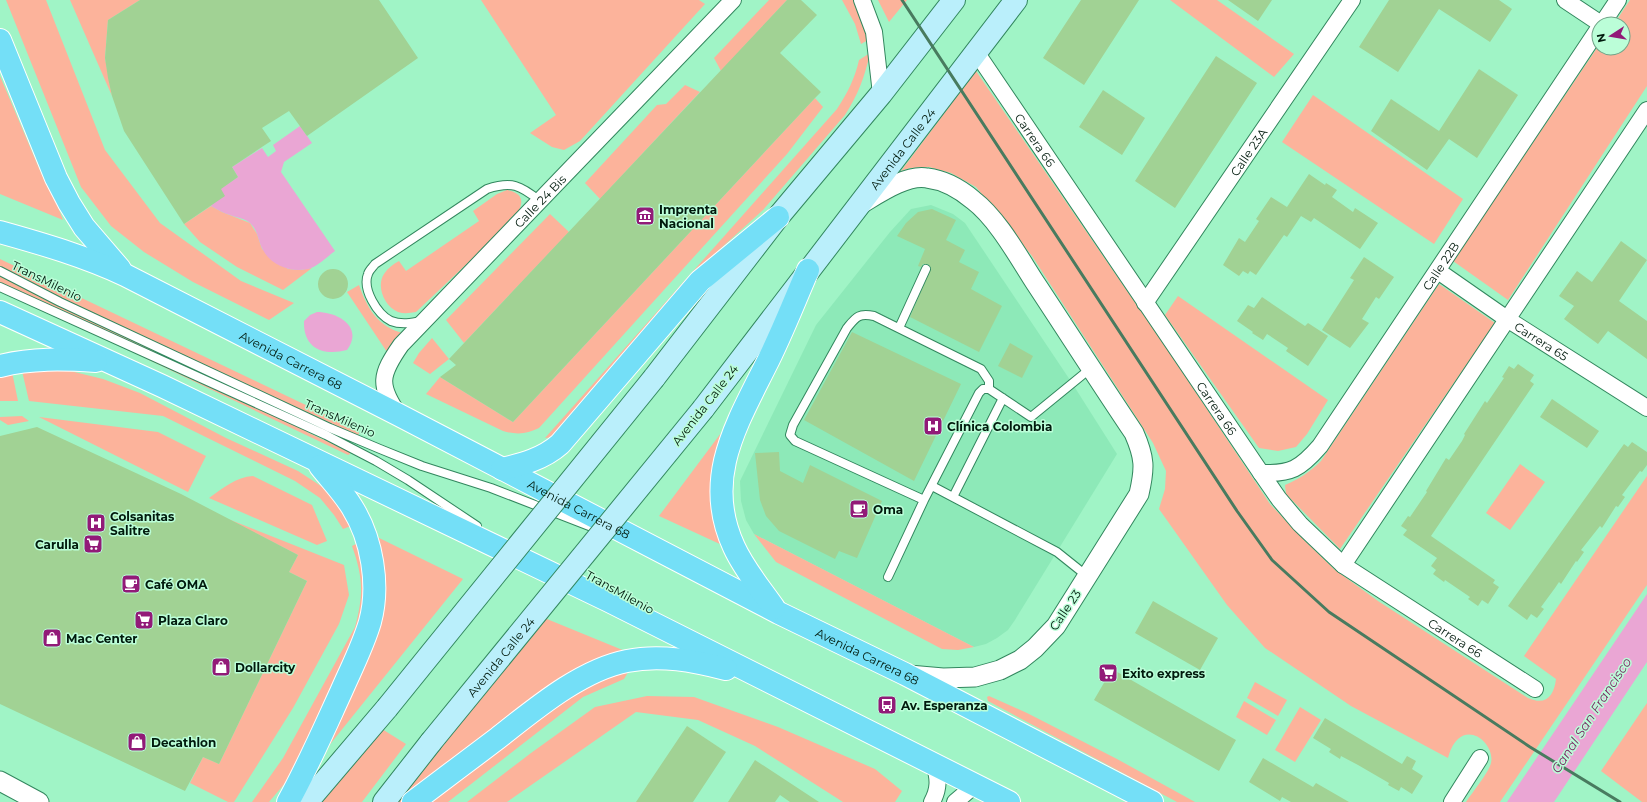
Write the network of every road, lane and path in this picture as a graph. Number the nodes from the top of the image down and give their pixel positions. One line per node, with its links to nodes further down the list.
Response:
1 (733, 0): 15 (street, Calle 24 Bis)
2 (862, 0): 13 (street)
3 (954, 0): 13 (main road)
4 (1016, 0): 12 (main road, Avenida Calle 24)
5 (1352, 0): 25 (street, Calle 23A)
6 (1565, 0): 9 (street)
7 (1618, 0): 8 (street)
8 (1607, 16)
9 (1591, 17)
10 (0, 40): 23 (main road)
11 (1591, 40): 22 (street, Calle 22B)
12 (976, 52): 16 (main road, Avenida Calle 24); 25 (street, Carrera 66)
13 (881, 94): 17 (main road)
14 (1647, 110): 27 (street)
15 (540, 201): 28 (street, Calle 24 Bis); 28 (lane)
16 (858, 205): 20 (main road, Avenida Calle 24); 32 (street)
17 (778, 217): 39 (main road); 63 (main road, bridge)
18 (0, 232): 23 (main road, Avenida Carrera 68)
19 (926, 269): 29 (lane)
20 (808, 270): 50 (main road); 64 (main road, Avenida Calle 24, bridge)
21 (0, 271): 37 (lane, TransMilenio)
22 (1438, 271): 27 (street, Carrera 65); 40 (street, Calle 22B)
23 (125, 275): 36 (main road, Avenida Carrera 68)
24 (0, 287): 37 (lane, TransMilenio)
25 (1145, 303): 40 (street, Carrera 66)
26 (0, 312): 30 (main road)
27 (1507, 318): 35 (street, Carrera 65); 47 (street)
28 (424, 321): 36 (street, Calle 24 Bis)
29 (899, 328): 33 (lane); 43 (lane)
30 (108, 362): 31 (main road); 38 (main road)
31 (0, 366)
32 (1091, 368): 34 (lane); 48 (street, Calle 23)
33 (989, 389): 34 (lane); 41 (lane)
34 (1003, 398): 42 (lane)
35 (1647, 408)
36 (399, 415): 39 (main road, Avenida Carrera 68)
37 (328, 431): 44 (lane, TransMilenio); 46 (lane, TransMilenio)
38 (314, 460): 51 (main road); 57 (main road)
39 (502, 469): 46 (main road, Avenida Carrera 68)
40 (1260, 473): 47 (street, Carrera 66)
41 (932, 486): 42 (lane); 43 (lane)
42 (953, 497): 48 (lane)
43 (924, 500): 49 (lane)
44 (482, 529)
45 (494, 536): 51 (lane, TransMilenio)
46 (681, 562): 50 (main road, Avenida Carrera 68)
47 (1343, 565): 54 (street, Carrera 66)
48 (1087, 576): 52 (street, Calle 23)
49 (888, 577)
50 (779, 613): 52 (main road, Avenida Carrera 68)
51 (653, 623): 53 (main road)
52 (905, 674): 69 (main road, Avenida Carrera 68)
53 (760, 677): 56 (main road); 65 (main road)
54 (1535, 689)
55 (1480, 758): 70 (street)
56 (934, 764): 59 (main road); 66 (street)
57 (308, 767): 61 (main road); 62 (main road)
58 (0, 782): 60 (street)
59 (977, 786): 67 (street); 68 (main road)
60 (39, 802)
61 (280, 802)
62 (288, 802)
63 (307, 802)
64 (384, 802)
65 (413, 802)
66 (932, 802)
67 (955, 802)
68 (1009, 802)
69 (1152, 802)
70 (1452, 802)

